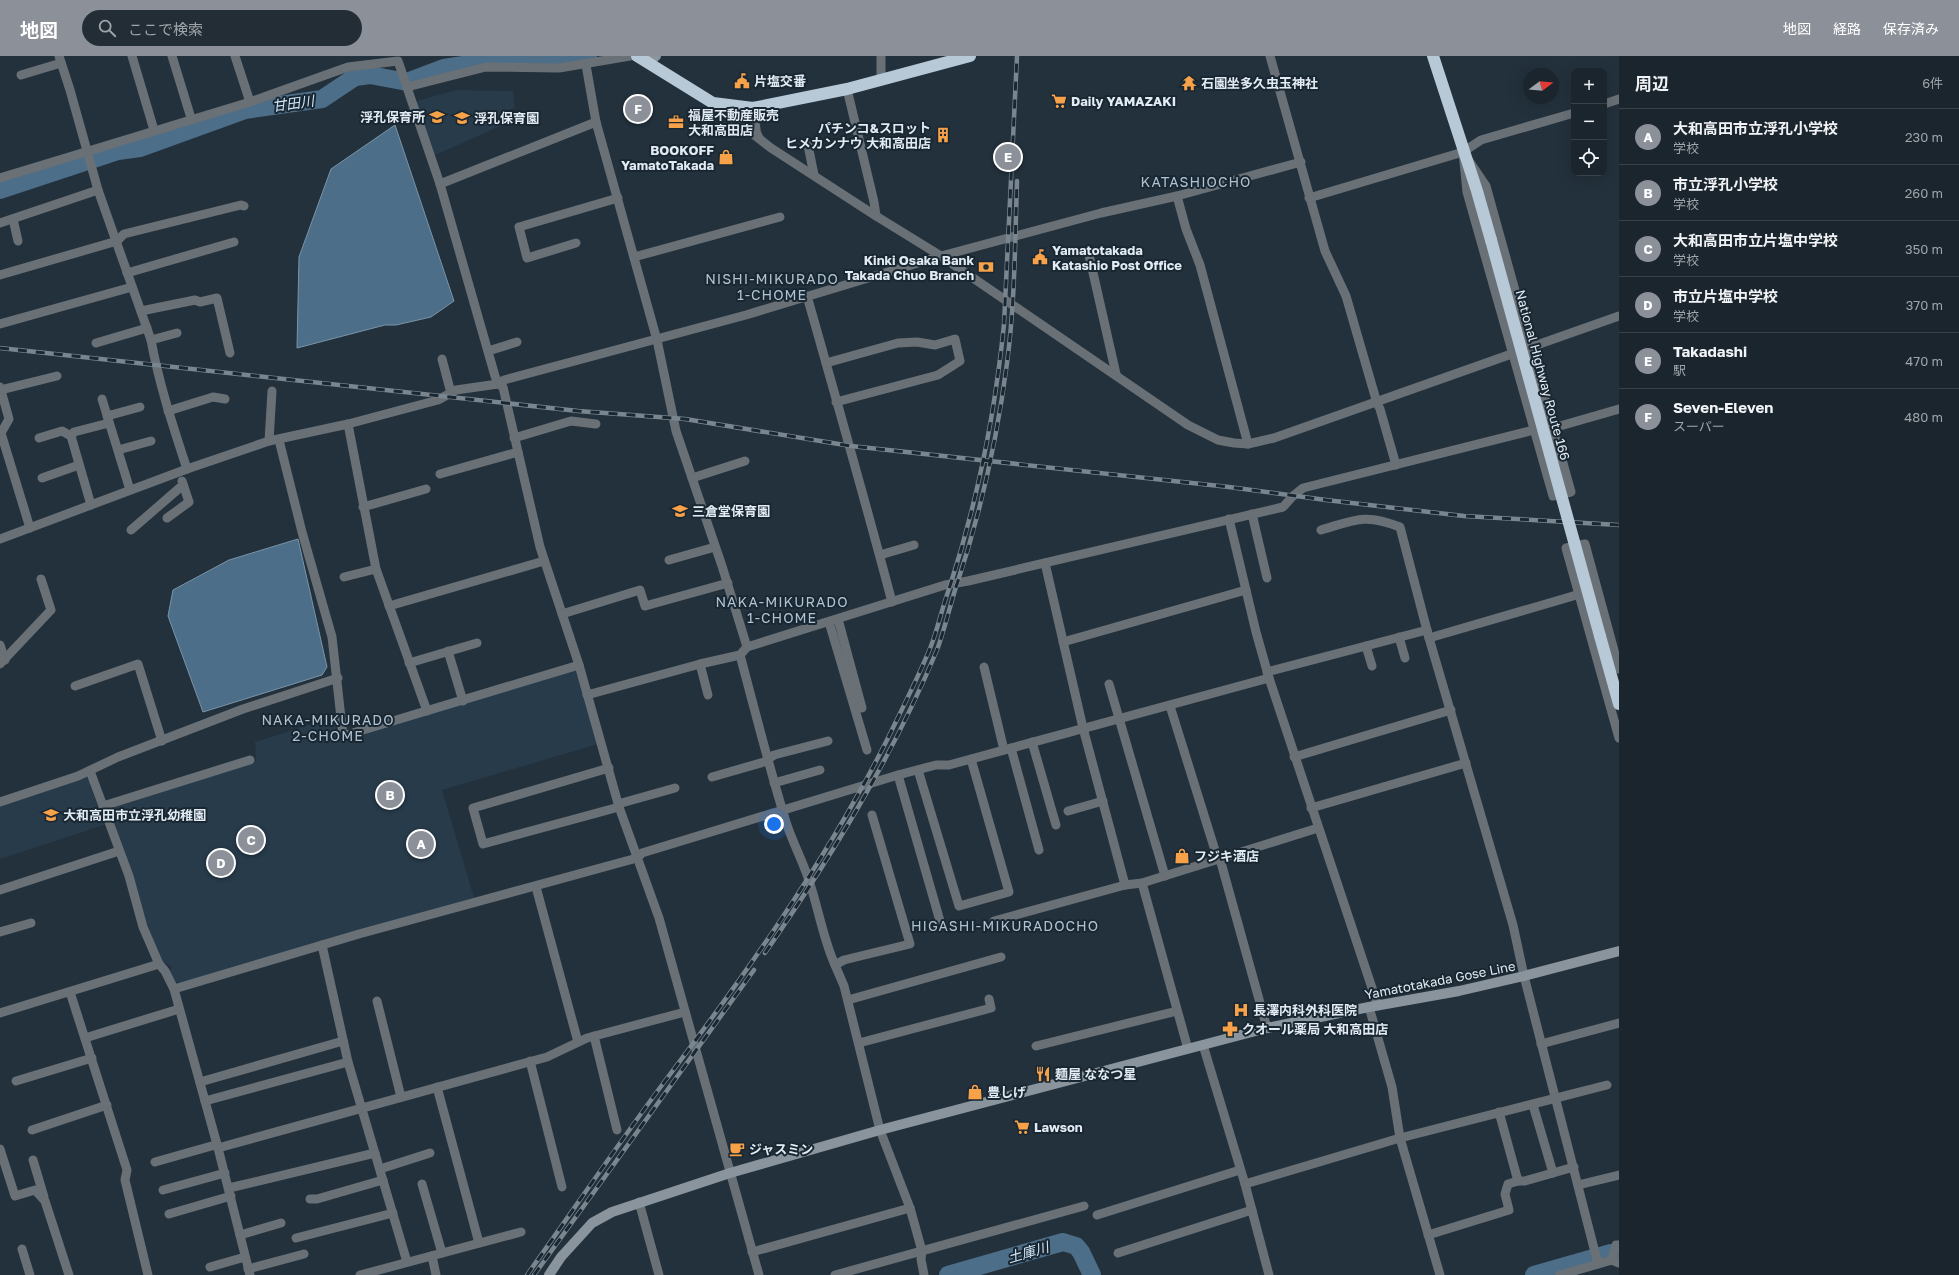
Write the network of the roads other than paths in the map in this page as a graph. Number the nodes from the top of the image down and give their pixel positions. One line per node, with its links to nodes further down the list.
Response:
1 (132, 56): 24 (street)
2 (172, 56): 22 (street)
3 (235, 56): 17 (street)
4 (630, 56): 11 (street)
5 (881, 56): 13 (street)
6 (970, 56): 13 (highway)
7 (1270, 56): 29 (street)
8 (1433, 56): 28 (highway, National Highway Route 166)
9 (647, 58): 18 (highway)
10 (60, 60): 12 (street); 27 (street)
11 (586, 65): 14 (street); 23 (street)
12 (21, 75)
13 (881, 79): 15 (highway)
14 (407, 87): 17 (street); 32 (street)
15 (847, 89): 20 (highway); 38 (street)
16 (1619, 99): 19 (street)
17 (250, 102): 22 (street)
18 (713, 103): 20 (highway); 25 (street)
19 (1607, 103)
20 (776, 104): 25 (street)
21 (1571, 114): 28 (street)
22 (191, 118): 24 (street)
23 (596, 122): 32 (street); 35 (street)
24 (154, 130): 27 (street)
25 (760, 139): 30 (street)
26 (808, 145): 30 (street)
27 (87, 150): 31 (street); 33 (street)
28 (1463, 152): 36 (street); 62 (street); 65 (street); 156 (highway, National Highway Route 166, bridge)
29 (1301, 162): 34 (street); 36 (street)
30 (814, 175): 38 (street)
31 (0, 178)
32 (440, 184): 63 (street)
33 (98, 190): 40 (street); 43 (street)
34 (1176, 196): 47 (street); 93 (street)
35 (618, 198): 45 (street); 48 (street)
36 (1309, 198): 77 (street)
37 (244, 206): 43 (street)
38 (876, 216): 47 (street)
39 (780, 217): 48 (street)
40 (13, 219): 41 (street); 42 (street)
41 (0, 223)
42 (18, 241)
43 (117, 242): 49 (street); 50 (street)
44 (234, 242): 49 (street)
45 (576, 243)
46 (1089, 255): 68 (street)
47 (941, 256): 52 (street); 68 (street)
48 (634, 257): 59 (street)
49 (127, 273): 51 (street)
50 (0, 275)
51 (132, 287): 53 (street); 55 (street)
52 (807, 296): 59 (street); 67 (street)
53 (140, 310): 56 (street); 64 (street)
54 (1619, 316): 62 (street)
55 (0, 324)
56 (147, 328): 58 (street); 61 (street)
57 (178, 333): 58 (street)
58 (151, 340): 80 (street)
59 (657, 340): 70 (street); 102 (street)
60 (517, 342): 63 (street)
61 (96, 343)
62 (1532, 347): 65 (street); 85 (street)
63 (488, 351): 70 (street)
64 (230, 353)
65 (1514, 354): 77 (street); 86 (street)
66 (442, 359): 73 (street)
67 (826, 363): 76 (street); 76 (street)
68 (1116, 374): 93 (street)
69 (57, 376): 71 (street)
70 (498, 384): 73 (street); 89 (street)
71 (0, 389): 84 (street)
72 (272, 391): 92 (street)
73 (451, 393): 82 (street)
74 (102, 399): 81 (street)
75 (226, 399): 80 (street)
76 (836, 402): 117 (street)
77 (1376, 403): 93 (street); 97 (street)
78 (140, 407): 81 (street)
79 (1619, 409): 85 (street)
80 (168, 410): 99 (street)
81 (108, 420): 87 (street); 94 (street)
82 (348, 424): 90 (street); 107 (street)
83 (596, 424): 89 (street)
84 (2, 428): 111 (street)
85 (1553, 428): 86 (street)
86 (1534, 430): 97 (street)
87 (71, 436): 88 (street); 98 (street)
88 (39, 438)
89 (514, 438): 95 (street)
90 (279, 440): 92 (street); 150 (street)
91 (151, 441): 94 (street)
92 (269, 441): 99 (street)
93 (1248, 444)
94 (118, 450): 105 (street)
95 (518, 452): 100 (street); 119 (street)
96 (745, 461): 102 (street)
97 (1396, 464): 108 (street)
98 (79, 466): 101 (street); 106 (street)
99 (183, 470): 103 (street); 105 (street)
100 (440, 474)
101 (42, 478)
102 (692, 478): 116 (street)
103 (183, 484): 109 (street); 112 (street)
104 (426, 489): 107 (street)
105 (130, 490): 106 (street)
106 (91, 505): 111 (street)
107 (363, 507): 121 (street)
108 (1252, 514): 110 (street); 123 (street)
109 (166, 518)
110 (1229, 519): 120 (street); 126 (street)
111 (30, 528): 114 (street)
112 (131, 530)
113 (1321, 530): 132 (street)
114 (0, 539)
115 (914, 545): 117 (street)
116 (715, 547): 118 (street); 125 (street)
117 (880, 555): 128 (street)
118 (669, 560)
119 (544, 561): 129 (street); 130 (street)
120 (1045, 562): 128 (street); 134 (street)
121 (376, 568): 122 (street); 129 (street)
122 (344, 577)
123 (1267, 578)
124 (41, 579): 142 (street)
125 (728, 583): 130 (street); 138 (street)
126 (1246, 590): 134 (street); 149 (street)
127 (1580, 594): 132 (street); 148 (street); 163 (street)
128 (892, 602): 131 (street)
129 (389, 606): 143 (street)
130 (562, 614): 145 (street)
131 (833, 621): 138 (street); 158 (street); 168 (street)
132 (1428, 634): 133 (street); 159 (street)
133 (1399, 637): 137 (street); 141 (street)
134 (1063, 642): 162 (street)
135 (477, 643): 139 (street)
136 (0, 645): 142 (street)
137 (1366, 646): 146 (street); 149 (street)
138 (748, 648): 140 (street)
139 (448, 651): 143 (street); 155 (street)
140 (740, 655): 144 (street); 172 (street)
141 (1405, 658)
142 (2, 662)
143 (409, 663): 160 (street)
144 (700, 664): 153 (street); 154 (street)
145 (579, 665): 153 (street); 155 (street)
146 (1372, 666)
147 (984, 667): 167 (street)
148 (1619, 669)
149 (1268, 675): 157 (street); 169 (street)
150 (338, 678): 160 (street); 164 (street)
151 (1109, 684): 161 (street)
152 (75, 686): 164 (street)
153 (587, 695): 174 (street)
154 (708, 695)
155 (463, 701): 160 (street)
156 (1619, 704)
157 (1170, 706): 161 (street); 195 (street)
158 (862, 708)
159 (1451, 710): 169 (street); 173 (street)
160 (427, 711)
161 (1118, 719): 162 (street); 196 (street)
162 (1083, 728): 166 (street); 182 (street)
163 (1619, 738)
164 (162, 741): 177 (street)
165 (828, 741): 172 (street)
166 (1032, 742): 167 (street); 190 (street)
167 (1007, 748): 170 (street); 192 (street)
168 (867, 750)
169 (1294, 757): 186 (street)
170 (971, 759): 176 (street); 176 (street)
171 (250, 760): 184 (street)
172 (768, 760): 179 (street); 180 (street)
173 (1466, 763): 186 (street); 210 (street)
174 (609, 768): 185 (street); 185 (street)
175 (820, 770): 180 (street)
176 (918, 770): 178 (street)
177 (90, 771): 183 (street); 184 (street)
178 (898, 775): 187 (street); 201 (street)
179 (712, 777)
180 (774, 783): 187 (street)
181 (675, 788): 185 (street)
182 (1102, 801): 188 (street); 198 (street)
183 (0, 802)
184 (103, 806): 193 (street)
185 (619, 806): 194 (street)
186 (1311, 808): 191 (street)
187 (783, 811): 194 (street); 209 (street)
188 (1068, 811)
189 (872, 814): 209 (street)
190 (1056, 825)
191 (1318, 828): 195 (street); 216 (street)
192 (1039, 850)
193 (120, 851): 200 (street); 208 (street)
194 (637, 858): 199 (street); 219 (street)
195 (1219, 859): 196 (street); 222 (street)
196 (1165, 876): 197 (street)
197 (1142, 883): 198 (street); 218 (street)
198 (1125, 885): 202 (street)
199 (536, 887): 205 (street); 226 (street)
200 (0, 890)
201 (940, 921)
202 (994, 921)
203 (31, 923): 204 (street)
204 (0, 932)
205 (322, 945): 211 (street); 225 (street)
206 (1619, 951): 210 (main road, Yamatotakada Gose Line)
207 (1001, 957): 214 (street)
208 (159, 964): 211 (street); 212 (street)
209 (835, 965): 214 (street)
210 (1524, 976): 216 (main road, Yamatotakada Gose Line); 228 (street)
211 (174, 989): 217 (street)
212 (70, 992): 220 (street); 224 (street)
213 (988, 999): 227 (street)
214 (848, 1000): 227 (street)
215 (377, 1001): 239 (street)
216 (1374, 1006): 222 (main road, Yamatotakada Gose Line); 249 (street)
217 (179, 1009): 224 (street); 236 (street)
218 (1177, 1010): 230 (street); 231 (street)
219 (685, 1012): 223 (street); 260 (street)
220 (0, 1013)
221 (1619, 1023): 228 (street)
222 (1267, 1028): 229 (main road, Yamatotakada Gose Line)
223 (594, 1036): 226 (street); 247 (street)
224 (85, 1038): 232 (street)
225 (343, 1042): 234 (street); 236 (street)
226 (578, 1042): 233 (street)
227 (859, 1043): 248 (street)
228 (1541, 1044): 240 (street)
229 (1203, 1045): 231 (main road, Yamatotakada Gose Line); 258 (street)
230 (1036, 1046)
231 (1188, 1049): 248 (main road, Yamatotakada Gose Line)
232 (92, 1058): 235 (street); 242 (street)
233 (530, 1061): 238 (street); 268 (street)
234 (348, 1062): 241 (street); 244 (street)
235 (16, 1081)
236 (200, 1082): 241 (street)
237 (1607, 1085): 240 (street)
238 (437, 1087): 239 (street); 285 (street)
239 (401, 1097): 244 (street)
240 (1556, 1098): 243 (street); 256 (street)
241 (205, 1101): 250 (street)
242 (107, 1105): 246 (street); 302 (street)
243 (1533, 1105): 245 (street); 261 (street)
244 (362, 1108): 250 (street); 251 (street)
245 (1499, 1112): 249 (street); 264 (street)
246 (32, 1130)
247 (617, 1130)
248 (880, 1130): 260 (main road, Yamatotakada Gose Line); 275 (street)
249 (1400, 1138): 266 (street); 283 (street)
250 (218, 1148): 255 (street); 259 (street)
251 (375, 1153): 257 (street); 270 (street)
252 (430, 1153): 257 (street)
253 (1, 1155): 272 (street)
254 (33, 1160): 272 (street)
255 (155, 1162)
256 (1574, 1168): 261 (street); 267 (street)
257 (380, 1169): 263 (street)
258 (1240, 1170): 266 (street); 279 (street)
259 (225, 1173): 269 (street); 270 (street)
260 (730, 1173): 273 (main road, Yamatotakada Gose Line); 288 (street)
261 (1553, 1173): 264 (street)
262 (1619, 1175): 267 (street)
263 (383, 1180): 271 (street); 277 (street)
264 (1518, 1181): 283 (street)
265 (422, 1184): 289 (street)
266 (1245, 1184): 276 (street)
267 (1578, 1185): 296 (street)
268 (562, 1187)
269 (163, 1190)
270 (230, 1192): 278 (street); 282 (street)
271 (310, 1198)
272 (45, 1201): 301 (street)
273 (639, 1202): 305 (main road, Yamatotakada Gose Line); 306 (street)
274 (1084, 1206): 287 (street)
275 (910, 1208): 287 (street); 288 (street)
276 (1252, 1210): 290 (street); 310 (street)
277 (393, 1213): 284 (street); 295 (street)
278 (169, 1214)
279 (1097, 1215)
280 (281, 1223): 282 (street)
281 (521, 1232): 285 (street)
282 (240, 1235): 294 (street)
283 (1428, 1235): 311 (street)
284 (296, 1238)
285 (479, 1243): 289 (street)
286 (22, 1249): 300 (street)
287 (922, 1251): 308 (street); 309 (street)
288 (752, 1252): 307 (street)
289 (442, 1253): 293 (street)
290 (1118, 1253)
291 (304, 1254): 298 (street)
292 (1616, 1255): 296 (street)
293 (432, 1256): 295 (street); 304 (street)
294 (246, 1257): 297 (street); 298 (street)
295 (407, 1262): 299 (street)
296 (1598, 1264): 312 (street)
297 (210, 1267)
298 (249, 1272)
299 (386, 1272): 303 (street)
300 (30, 1275)
301 (69, 1275)
302 (148, 1275)
303 (360, 1275)
304 (436, 1275)
305 (549, 1275)
306 (659, 1275)
307 (759, 1275)
308 (835, 1275)
309 (924, 1275)
310 (1269, 1275)
311 (1440, 1275)
312 (1560, 1275)

